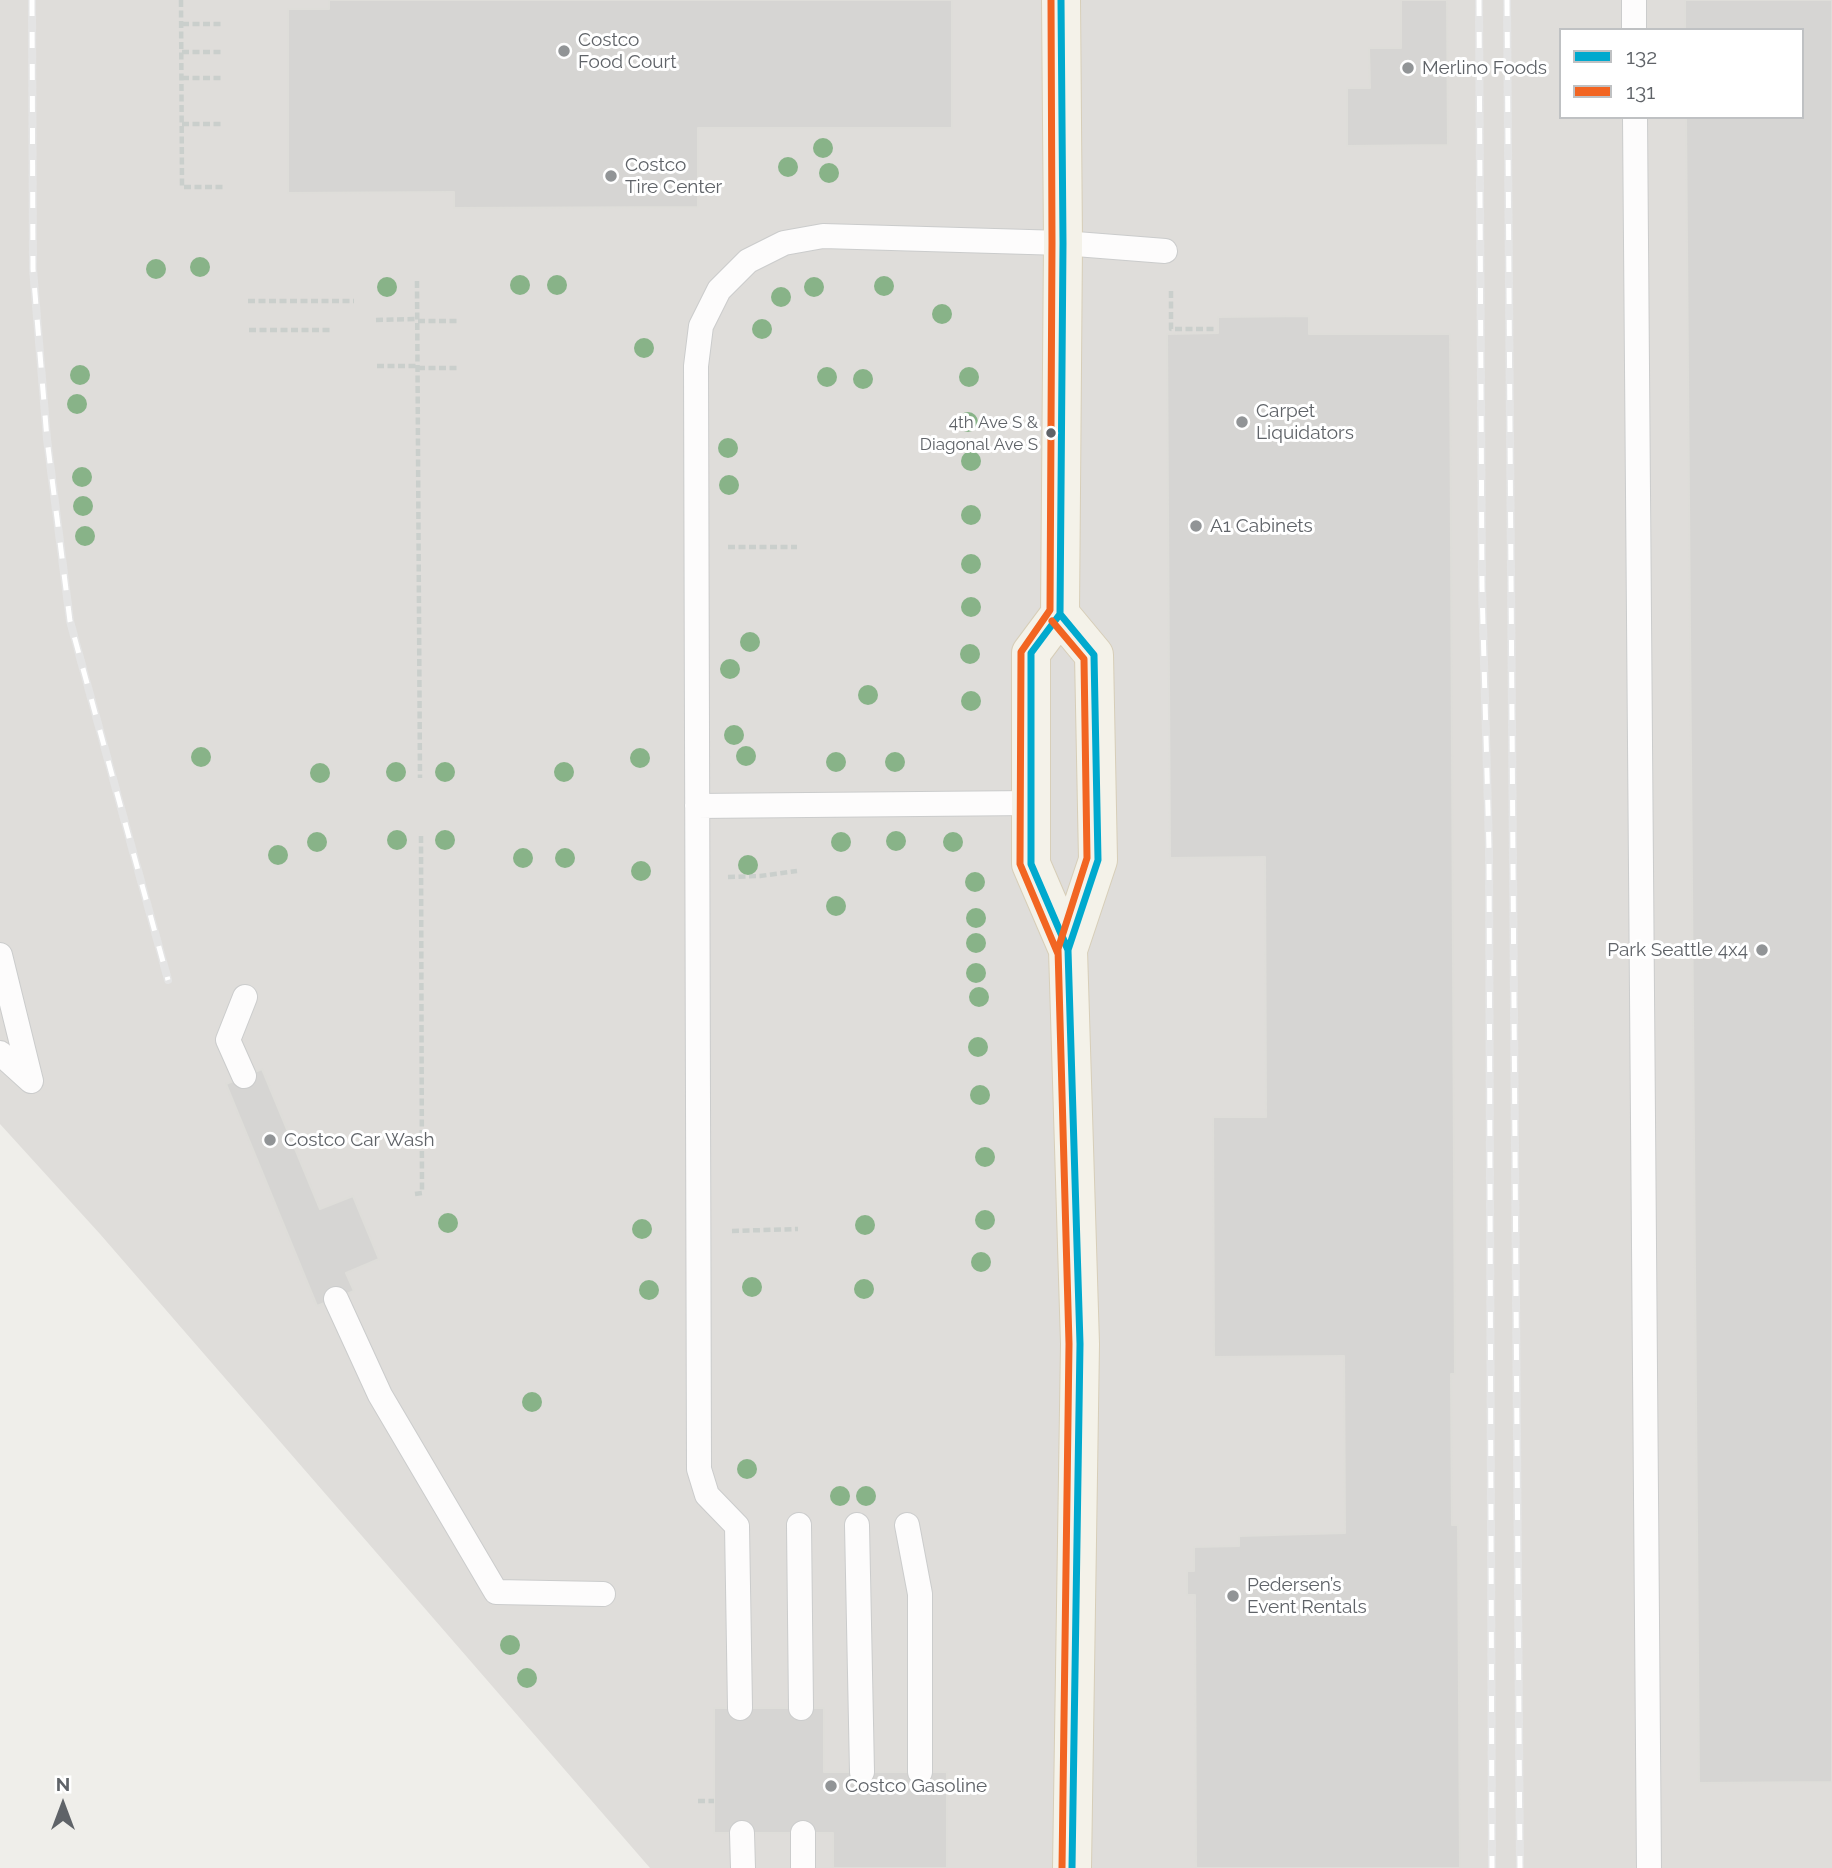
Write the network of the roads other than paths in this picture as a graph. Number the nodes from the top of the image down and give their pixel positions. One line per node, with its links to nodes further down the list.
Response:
1 (1061, 0): 5 (main road)
2 (1634, 0): 3 (lane)
3 (1634, 28)
4 (1635, 119): 29 (lane)
5 (1063, 243): 6 (lane); 7 (main road); 9 (lane)
6 (1165, 251)
7 (1060, 614): 8 (main road); 10 (main road)
8 (1031, 803): 9 (lane); 10 (main road)
9 (697, 806): 20 (lane)
10 (1068, 950): 28 (main road)
11 (0, 956): 13 (lane)
12 (245, 996): 14 (lane)
13 (0, 1053)
14 (244, 1076)
15 (336, 1298): 19 (lane)
16 (799, 1525): 21 (lane)
17 (858, 1525): 22 (lane)
18 (907, 1525): 23 (lane)
19 (603, 1594)
20 (740, 1708)
21 (801, 1708)
22 (862, 1772)
23 (920, 1772)
24 (742, 1833): 26 (lane)
25 (803, 1833): 27 (lane)
26 (743, 1868)
27 (803, 1868)
28 (1072, 1868)
29 (1648, 1868)

